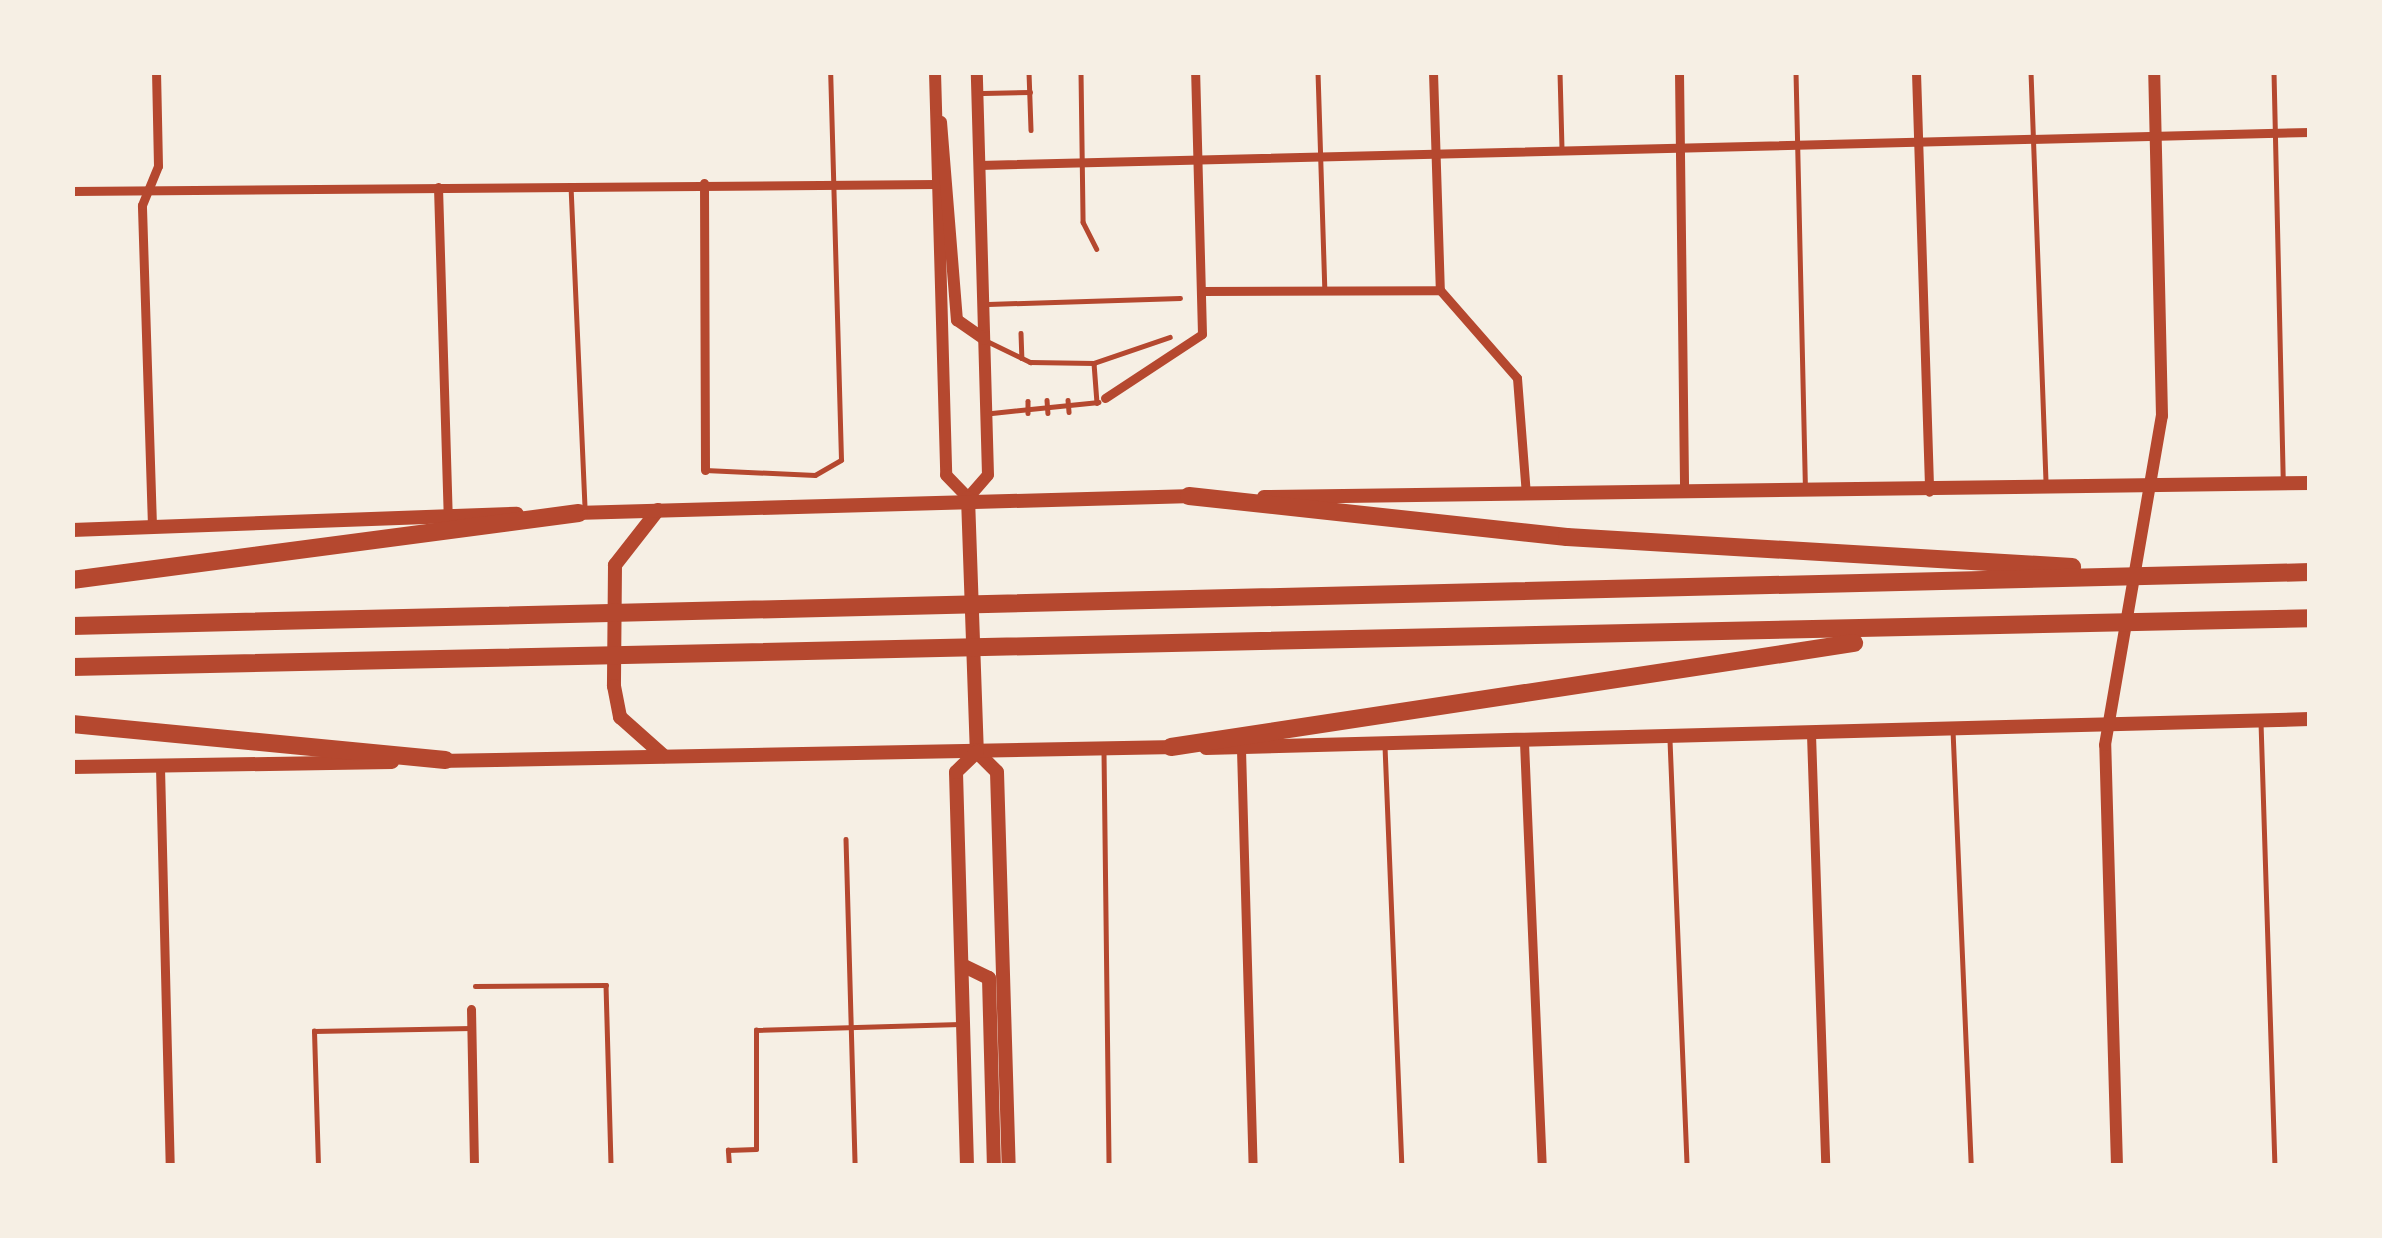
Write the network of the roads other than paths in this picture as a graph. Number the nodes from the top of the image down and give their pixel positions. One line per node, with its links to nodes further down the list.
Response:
1 (156, 72): 40 (street)
2 (830, 72): 35 (lane)
3 (935, 72): 19 (street)
4 (977, 72): 18 (street)
5 (1029, 72): 17 (lane)
6 (1081, 72): 32 (lane)
7 (1195, 72): 31 (street)
8 (1318, 72): 30 (lane)
9 (1433, 72): 29 (street)
10 (1560, 72): 28 (lane)
11 (1679, 72): 27 (street)
12 (1796, 72): 26 (lane)
13 (1916, 72): 25 (street)
14 (2031, 72): 24 (lane)
15 (2153, 72): 23 (street)
16 (2274, 72): 22 (lane)
17 (1030, 92): 18 (lane); 20 (lane)
18 (977, 93): 33 (street)
19 (935, 97): 36 (street); 49 (street)
20 (1031, 130)
21 (2310, 132): 22 (street)
22 (2276, 133): 23 (street); 69 (lane)
23 (2154, 135): 24 (street); 70 (street)
24 (2032, 139): 25 (street); 71 (lane)
25 (1918, 141): 26 (street); 72 (street)
26 (1798, 145): 27 (street); 74 (lane)
27 (1680, 148): 28 (street); 77 (street)
28 (1562, 152): 29 (street)
29 (1436, 153): 30 (street); 43 (street)
30 (1320, 156): 31 (street); 42 (lane)
31 (1198, 159): 32 (street); 44 (street)
32 (1082, 162): 33 (street); 41 (lane)
33 (980, 165): 46 (street)
34 (704, 183): 35 (street); 37 (street); 67 (street)
35 (833, 184): 36 (street); 67 (lane)
36 (937, 184): 76 (street)
37 (571, 186): 38 (street); 79 (lane)
38 (438, 187): 40 (street); 80 (street)
39 (72, 191): 40 (street)
40 (146, 191): 81 (street)
41 (1097, 249)
42 (1324, 290): 43 (street); 44 (street)
43 (1439, 290): 75 (street)
44 (1201, 291): 55 (street)
45 (1180, 298): 46 (lane)
46 (982, 304): 49 (street)
47 (1021, 333): 51 (lane)
48 (1170, 337): 50 (lane)
49 (984, 339): 51 (lane); 64 (street)
50 (1147, 345): 53 (lane); 55 (lane)
51 (1024, 359): 52 (lane); 56 (lane)
52 (1046, 363): 54 (lane); 57 (lane)
53 (1094, 363): 54 (lane); 62 (lane)
54 (1067, 364): 58 (lane)
55 (1161, 364): 62 (street)
56 (1027, 369)
57 (1046, 377)
58 (1067, 377)
59 (1028, 400): 65 (lane)
60 (1047, 400): 66 (lane)
61 (1068, 400): 63 (lane)
62 (1101, 400): 63 (lane)
63 (1069, 412): 66 (lane)
64 (986, 413): 65 (lane); 76 (street)
65 (1028, 413): 66 (lane)
66 (1048, 413)
67 (705, 470)
68 (2310, 483): 69 (main road)
69 (2283, 484): 70 (main road)
70 (2149, 488): 71 (main road); 93 (street)
71 (2046, 491): 72 (main road)
72 (1929, 494): 74 (main road)
73 (1189, 496): 75 (main road); 76 (main road); 84 (highway)
74 (1805, 496): 77 (main road)
75 (1526, 497): 77 (main road)
76 (968, 498): 78 (main road); 102 (main road)
77 (1684, 498)
78 (658, 510): 79 (main road); 103 (main road)
79 (582, 513): 80 (main road); 85 (highway)
80 (448, 515): 81 (main road)
81 (152, 526): 82 (main road)
82 (72, 530)
83 (2310, 572): 84 (highway)
84 (2106, 573): 87 (highway)
85 (72, 580)
86 (2310, 619): 88 (highway)
87 (72, 626)
88 (1929, 631): 89 (highway); 99 (highway)
89 (72, 667)
90 (2310, 719): 91 (main road)
91 (2260, 721): 93 (main road); 131 (lane)
92 (72, 724): 104 (highway)
93 (2108, 725): 94 (main road); 130 (street)
94 (1953, 730): 95 (main road); 129 (lane)
95 (1811, 734): 96 (main road); 128 (street)
96 (1670, 738): 97 (main road); 127 (lane)
97 (1524, 742): 98 (main road); 126 (street)
98 (1385, 745): 100 (main road); 125 (lane)
99 (1171, 747): 100 (main road); 101 (main road)
100 (1240, 748): 124 (street)
101 (1104, 749): 102 (main road); 123 (lane)
102 (977, 752): 103 (main road); 108 (main road); 122 (main road)
103 (665, 757): 104 (main road)
104 (445, 760): 105 (main road)
105 (160, 766): 106 (main road); 114 (street)
106 (72, 767)
107 (846, 839): 112 (lane)
108 (962, 965): 111 (main road); 121 (main road)
109 (475, 986): 117 (lane)
110 (471, 1009): 113 (street)
111 (963, 1024): 112 (lane); 120 (main road)
112 (852, 1027): 118 (lane); 119 (lane)
113 (471, 1028): 115 (lane); 116 (street)
114 (170, 1166)
115 (318, 1166)
116 (474, 1166)
117 (610, 1166)
118 (729, 1166)
119 (855, 1166)
120 (967, 1166)
121 (994, 1166)
122 (1009, 1166)
123 (1109, 1166)
124 (1253, 1166)
125 (1402, 1166)
126 (1542, 1166)
127 (1687, 1166)
128 (1825, 1166)
129 (1971, 1166)
130 (2117, 1166)
131 (2275, 1166)

